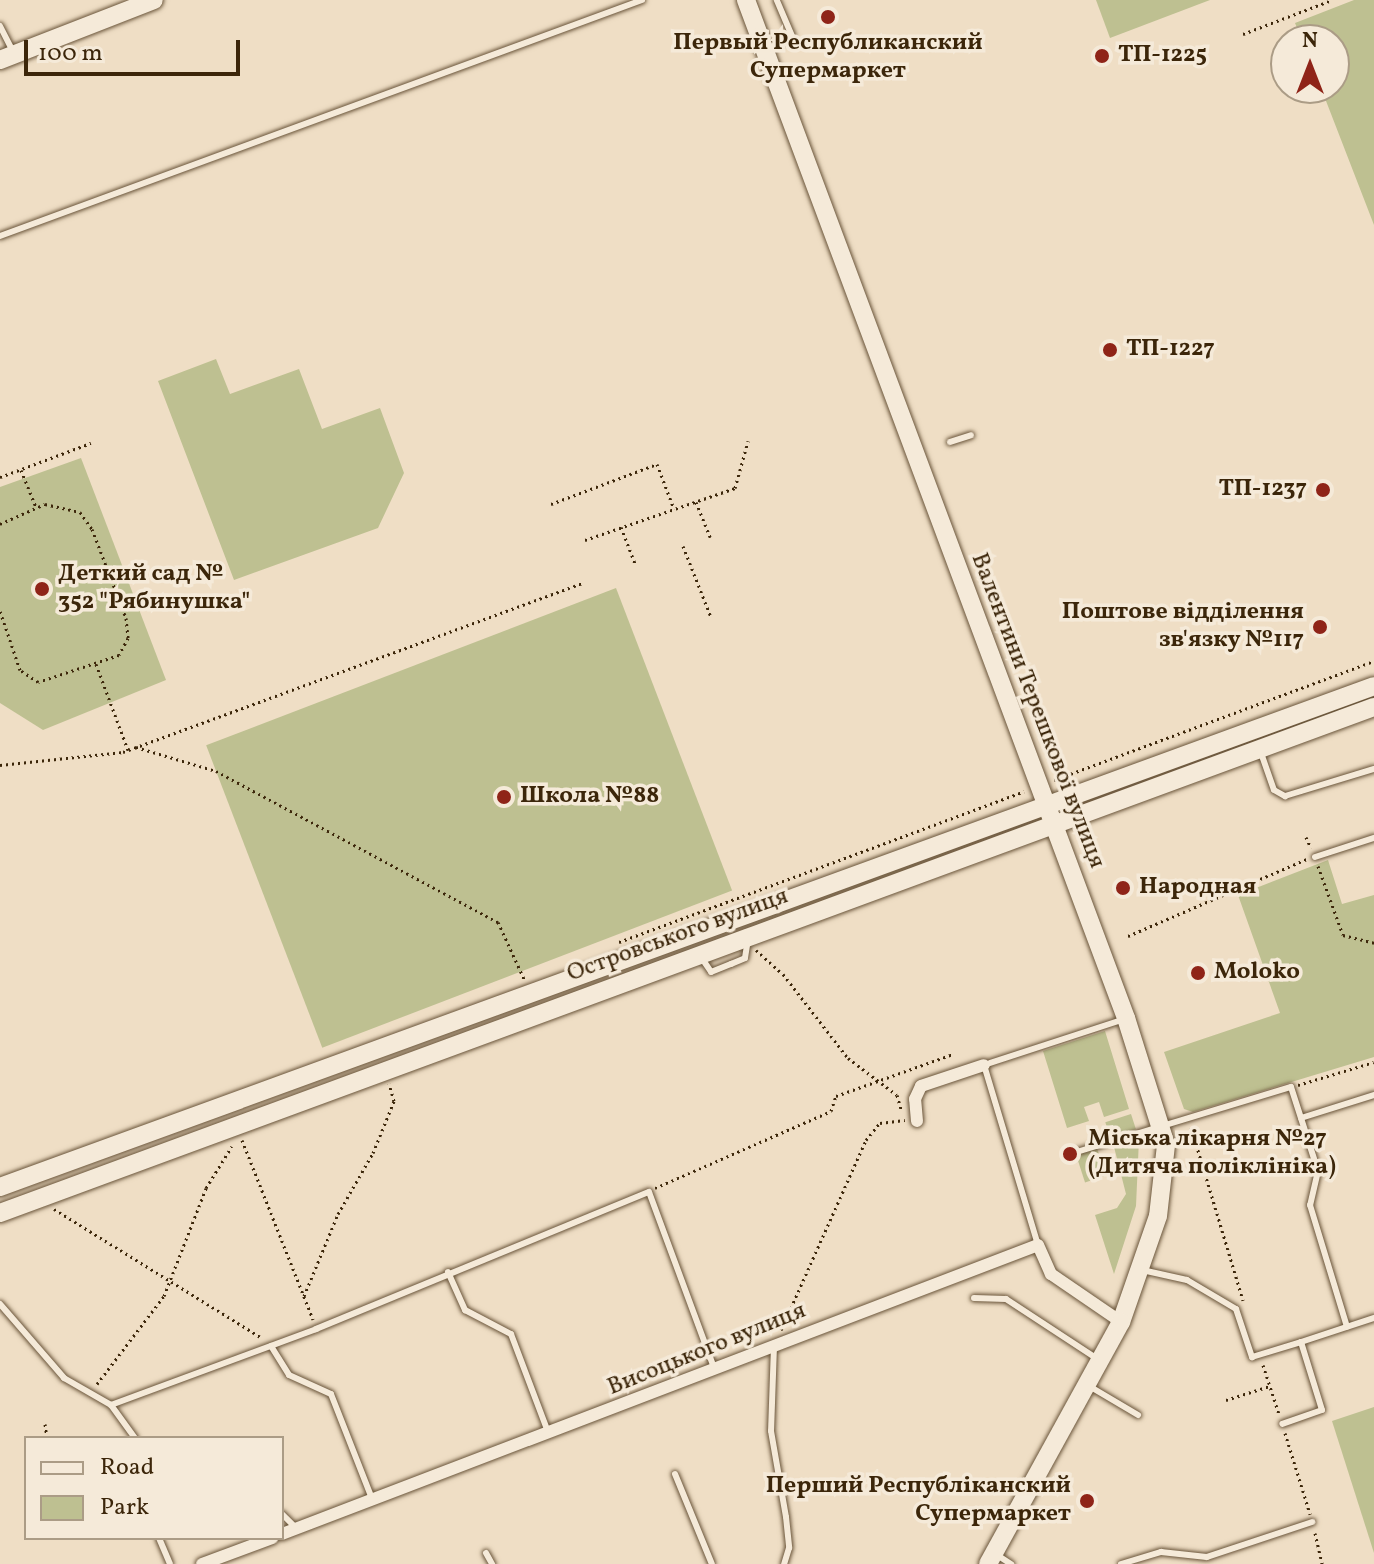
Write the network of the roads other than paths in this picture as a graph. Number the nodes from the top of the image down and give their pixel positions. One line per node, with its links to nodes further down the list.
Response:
1 (154, 0): 7 (street)
2 (642, 0): 8 (lane)
3 (746, 0): 6 (street, Валентини Терешкової вулиця)
4 (777, 0): 6 (lane)
5 (0, 26): 7 (lane)
6 (765, 51): 15 (street, Валентини Терешкової вулиця)
7 (7, 57)
8 (0, 236)
9 (971, 435): 10 (lane)
10 (950, 442)
11 (1374, 686): 15 (street, Островського вулиця)
12 (1374, 707): 13 (street, Островського вулиця)
13 (1258, 747): 14 (lane); 16 (street, Островського вулиця)
14 (1374, 769)
15 (1046, 804): 16 (street, Валентини Терешкової вулиця); 26 (street, Островського вулиця)
16 (1053, 823): 19 (street, Валентини Терешкової вулиця); 27 (street, Островського вулиця)
17 (1374, 838): 18 (lane)
18 (1315, 857)
19 (1126, 1018): 20 (lane); 24 (street, Валентини Терешкової вулиця)
20 (984, 1065): 23 (street); 28 (lane)
21 (1374, 1095): 22 (lane)
22 (1301, 1118): 24 (lane); 35 (lane)
23 (917, 1121)
24 (1163, 1126): 25 (lane); 29 (street, Валентини Терешкової вулиця)
25 (1070, 1154)
26 (0, 1187)
27 (0, 1213)
28 (1038, 1245): 34 (street); 38 (street, Висоцького вулиця)
29 (1142, 1270): 34 (street, Валентини Терешкової вулиця); 36 (lane)
30 (448, 1272): 37 (lane); 40 (lane); 45 (lane)
31 (974, 1298): 39 (lane)
32 (0, 1304): 42 (lane)
33 (1374, 1318): 35 (lane)
34 (1121, 1322): 39 (street, Валентини Терешкової вулиця)
35 (1347, 1327): 36 (lane)
36 (1301, 1342): 44 (lane)
37 (271, 1346): 42 (lane); 48 (lane)
38 (774, 1346): 40 (street, Висоцького вулиця); 61 (lane)
39 (1099, 1360): 41 (street, Валентини Терешкової вулиця)
40 (715, 1370): 45 (street, Висоцького вулиця)
41 (1086, 1384): 43 (lane); 56 (street, Валентини Терешкової вулиця)
42 (111, 1405): 46 (lane)
43 (1138, 1415)
44 (1282, 1424)
45 (550, 1435): 48 (street, Висоцького вулиця)
46 (135, 1436)
47 (675, 1474): 60 (lane)
48 (373, 1501): 51 (street, Висоцького вулиця)
49 (284, 1516): 51 (lane)
50 (1312, 1522): 63 (lane)
51 (297, 1529): 52 (street, Висоцького вулиця)
52 (284, 1533)
53 (160, 1540): 57 (lane)
54 (267, 1540): 58 (street)
55 (486, 1553): 59 (lane)
56 (991, 1558): 62 (lane)
57 (170, 1564)
58 (202, 1564)
59 (492, 1564)
60 (712, 1564)
61 (784, 1564)
62 (1011, 1564)
63 (1121, 1564)

